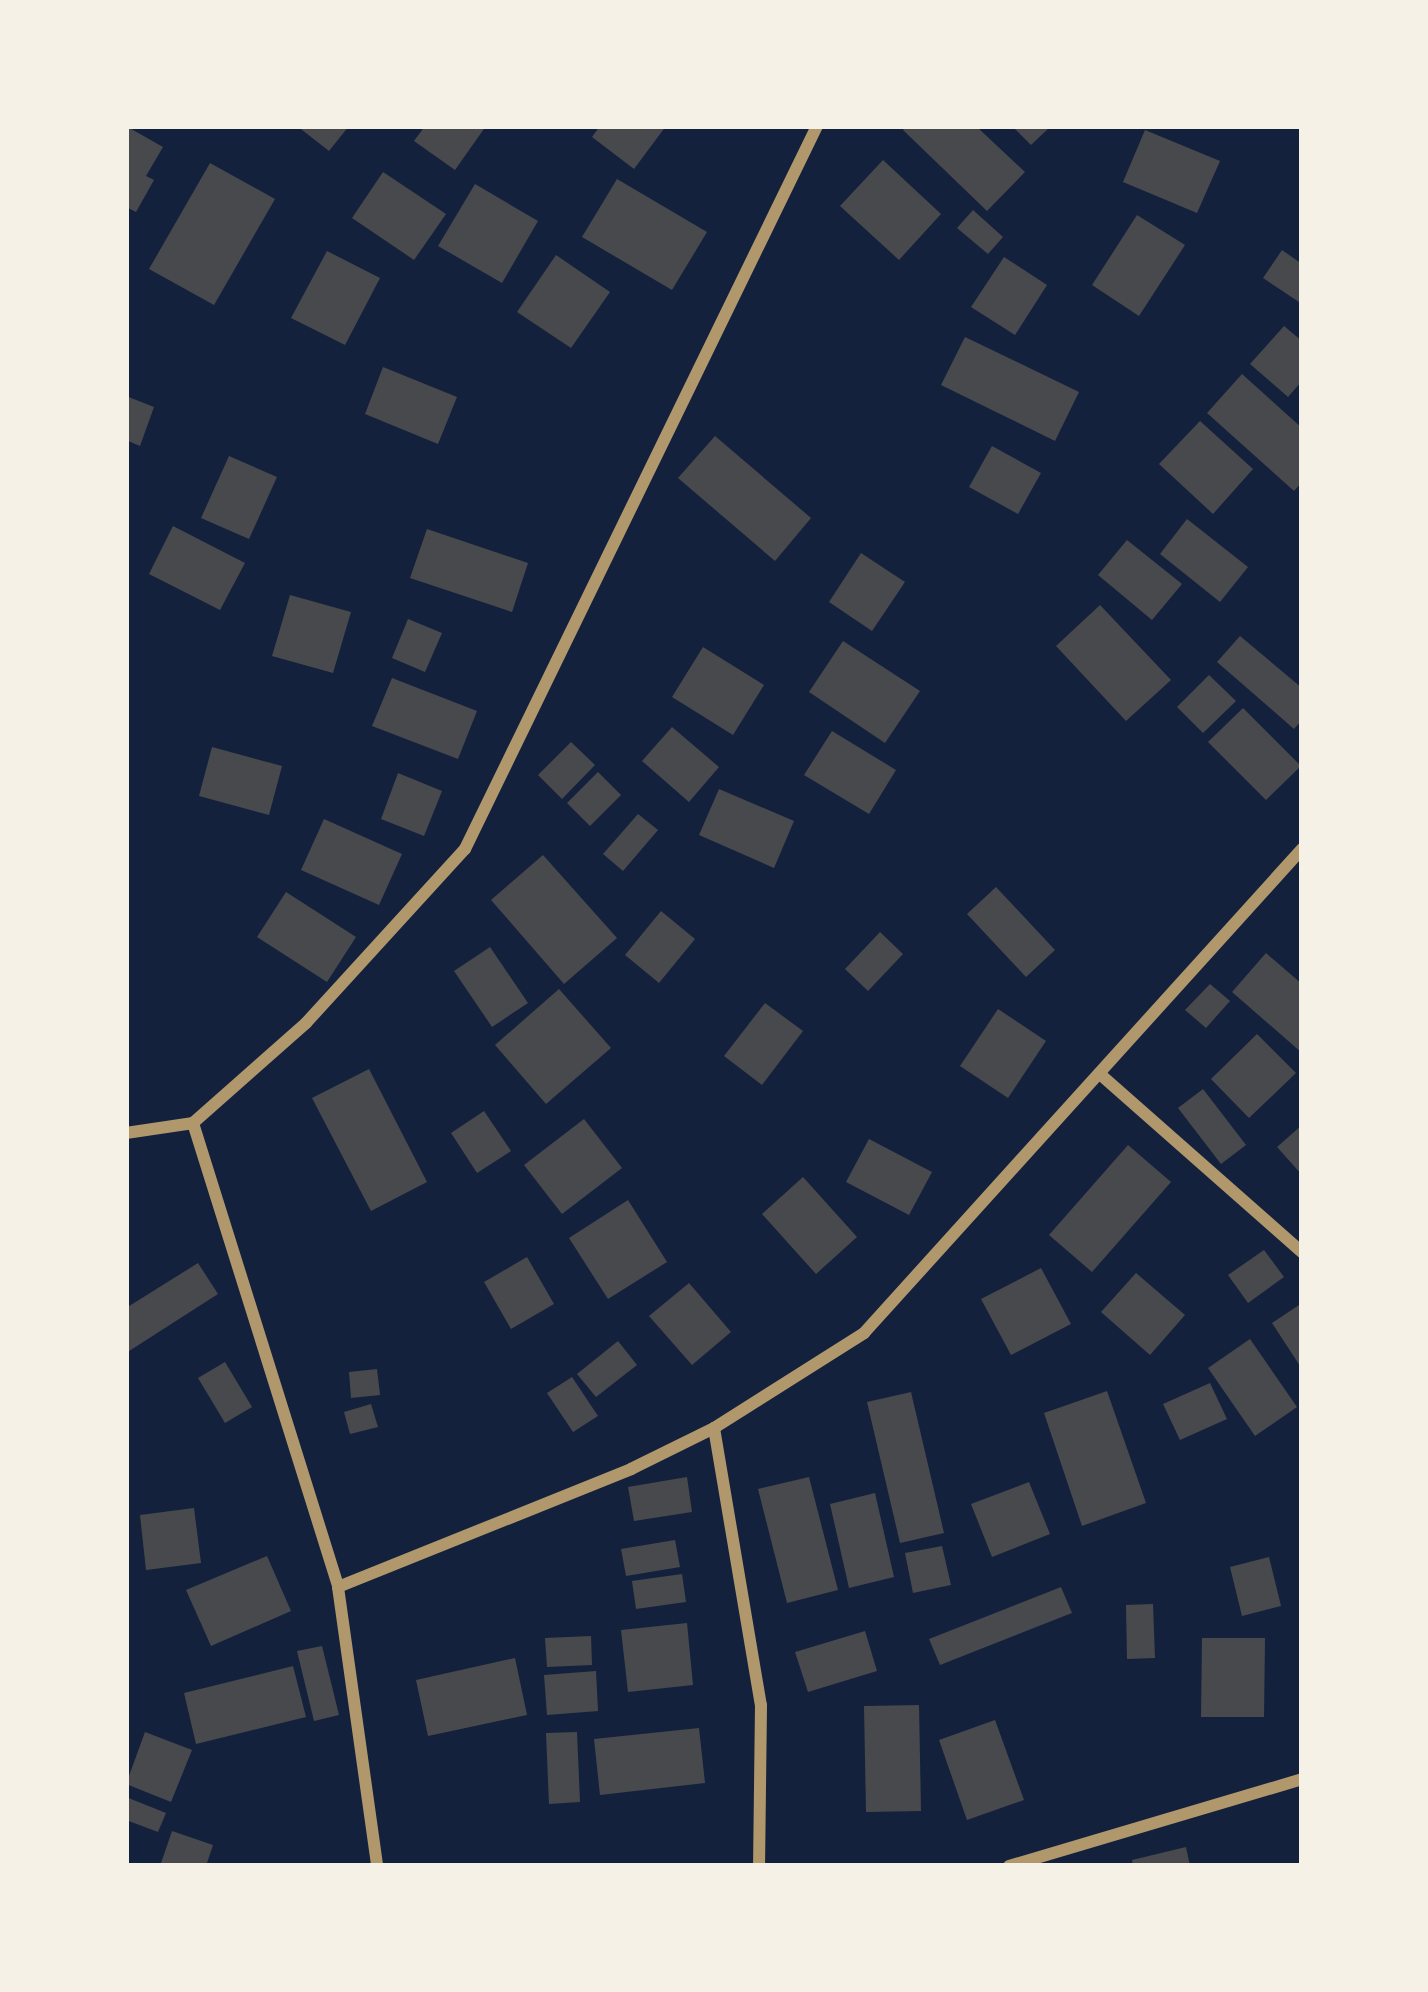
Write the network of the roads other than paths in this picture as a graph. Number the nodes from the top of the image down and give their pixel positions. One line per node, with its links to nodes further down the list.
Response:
1 (818, 126): 4 (street)
2 (1302, 849): 3 (street)
3 (1101, 1075): 6 (street); 7 (street)
4 (193, 1123): 5 (street); 8 (street)
5 (126, 1132)
6 (1302, 1252)
7 (714, 1428): 8 (street); 11 (street)
8 (338, 1587): 10 (street)
9 (1302, 1779): 12 (street)
10 (377, 1866)
11 (759, 1866)
12 (1009, 1866)

